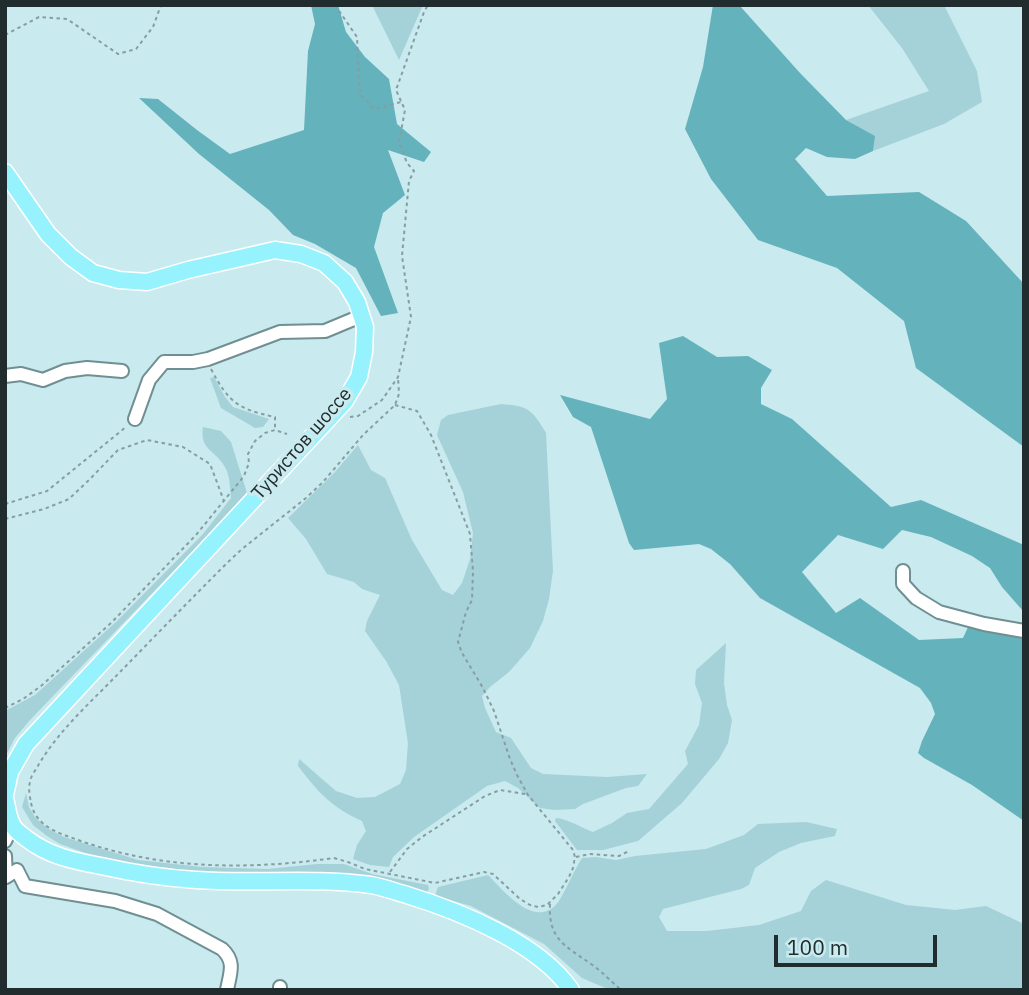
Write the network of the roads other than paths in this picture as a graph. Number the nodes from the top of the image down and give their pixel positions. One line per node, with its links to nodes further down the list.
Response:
1 (5, 172): 2 (main road, Туристов шоссе)
2 (361, 316): 5 (lane); 8 (main road, Туристов шоссе)
3 (122, 371): 4 (lane)
4 (5, 376)
5 (135, 419)
6 (903, 571): 7 (lane)
7 (1024, 631)
8 (6, 792): 9 (main road, Туристов шоссе)
9 (7, 829): 12 (main road, Туристов шоссе)
10 (5, 856): 11 (lane)
11 (227, 990)
12 (570, 990)

